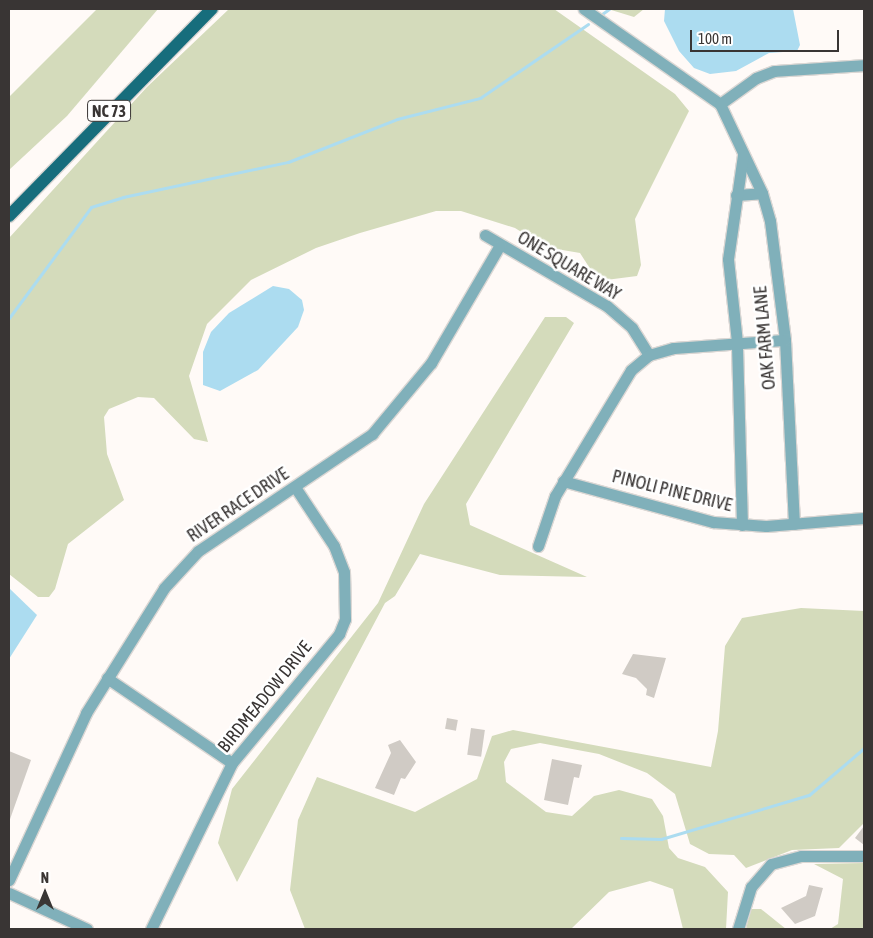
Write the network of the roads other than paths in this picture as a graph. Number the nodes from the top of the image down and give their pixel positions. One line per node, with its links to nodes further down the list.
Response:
1 (212, 9): 8 (main road, NC 73)
2 (584, 9): 4 (street, OAK FARM LANE)
3 (864, 65): 4 (street)
4 (720, 104): 5 (street, OAK FARM LANE)
5 (744, 155): 6 (street, OAK FARM LANE); 7 (street, OAK FARM LANE)
6 (762, 193): 7 (street); 11 (street, OAK FARM LANE)
7 (736, 195): 12 (street, OAK FARM LANE)
8 (9, 216)
9 (485, 235): 10 (street, ONE SQUARE WAY)
10 (500, 245): 13 (street, ONE SQUARE WAY); 15 (street, RIVER RACE DRIVE)
11 (785, 340): 12 (street); 17 (street, OAK FARM LANE)
12 (737, 342): 13 (street); 18 (street, OAK FARM LANE)
13 (649, 355): 14 (street)
14 (563, 481): 18 (street, PINOLI PINE DRIVE); 19 (street)
15 (295, 487): 20 (street, RIVER RACE DRIVE); 21 (street, BIRDMEADOW DRIVE)
16 (864, 518): 17 (street, PINOLI PINE DRIVE)
17 (794, 524): 18 (street, PINOLI PINE DRIVE)
18 (742, 525)
19 (538, 546)
20 (106, 678): 21 (street); 23 (street, RIVER RACE DRIVE)
21 (232, 762): 26 (street, BIRDMEADOW DRIVE)
22 (864, 856): 27 (street)
23 (9, 880)
24 (9, 893): 25 (street)
25 (87, 929)
26 (151, 929)
27 (738, 929)

